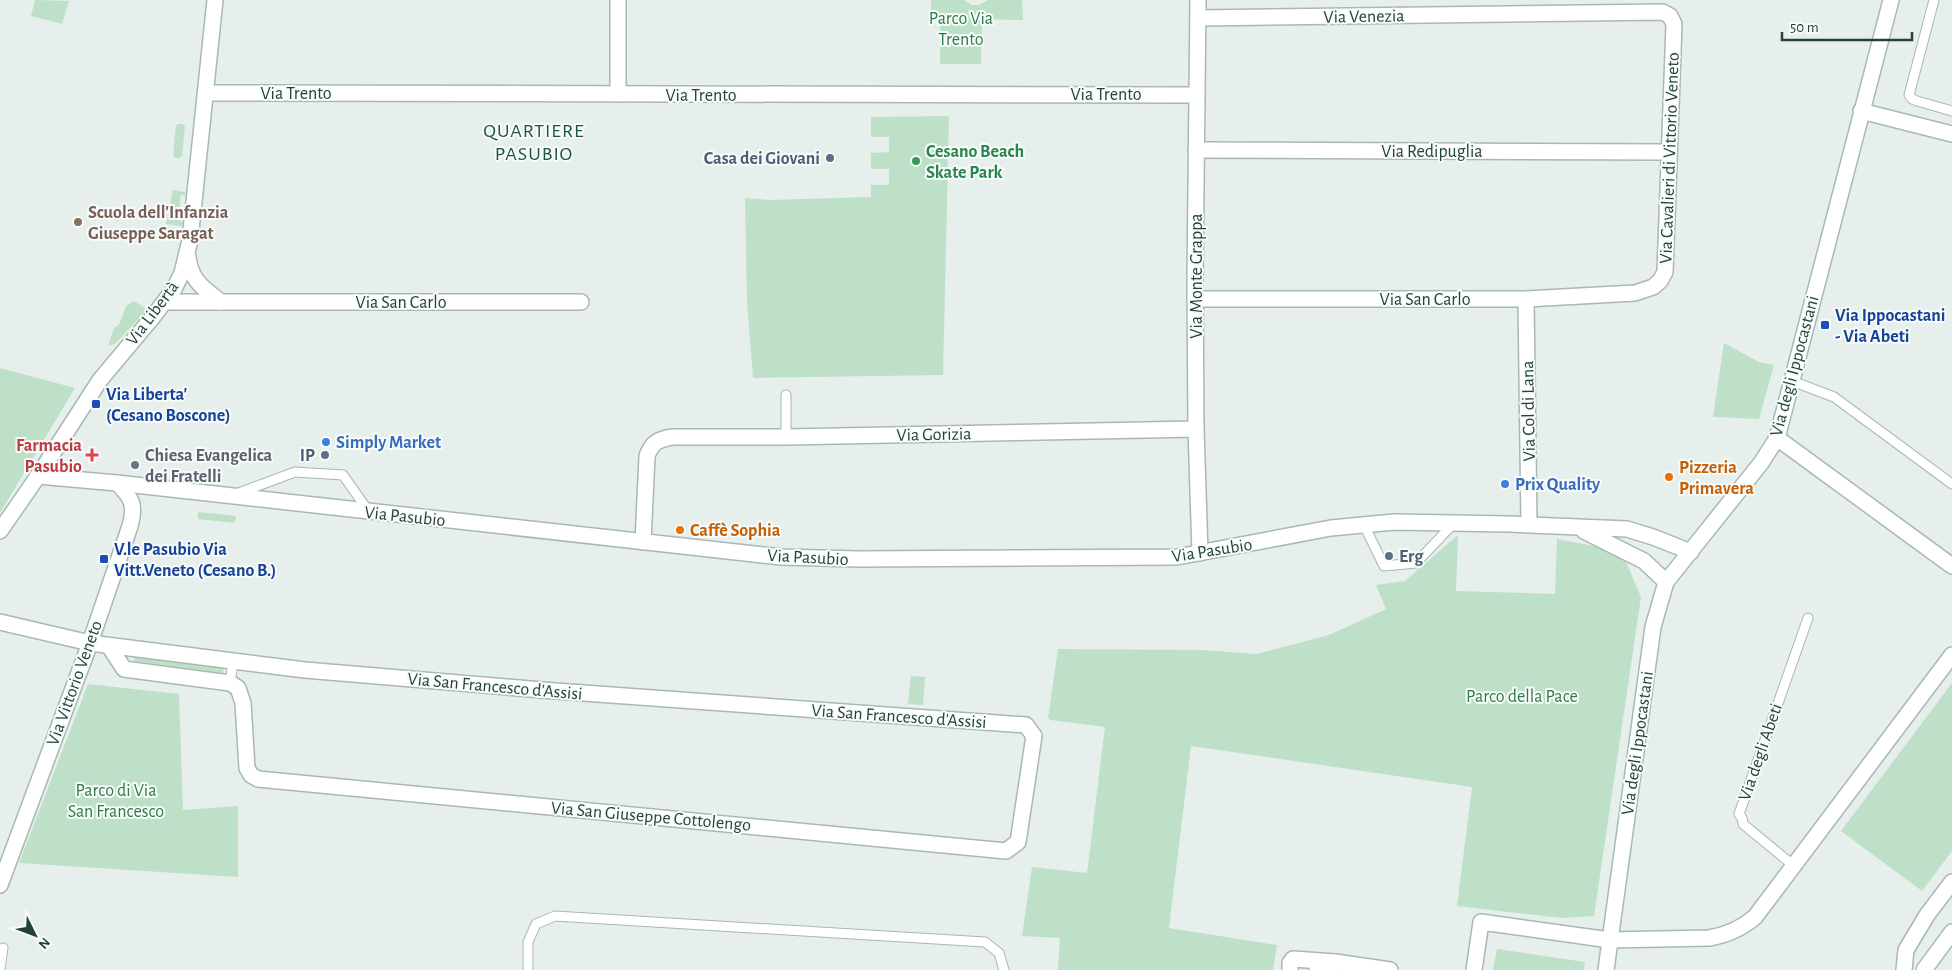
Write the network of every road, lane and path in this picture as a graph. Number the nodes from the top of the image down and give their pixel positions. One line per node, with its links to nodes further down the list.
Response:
1 (215, 0): 8 (street, Via Libertà)
2 (618, 0): 9 (street)
3 (1198, 0): 6 (street, Via Monte Grappa)
4 (1891, 0): 11 (street, Via degli Ippocastani)
5 (1934, 0): 12 (lane)
6 (1198, 18): 7 (street, Via Venezia); 10 (street, Via Monte Grappa)
7 (1674, 24): 15 (street, Via Cavalieri di Vittorio Veneto)
8 (205, 93): 9 (street, Via Trento); 16 (street, Via Libertà)
9 (618, 94): 10 (street, Via Trento)
10 (1197, 95): 14 (street, Via Monte Grappa)
11 (1861, 111): 13 (street); 23 (street, Via degli Ippocastani)
12 (1952, 111)
13 (1952, 134)
14 (1196, 150): 15 (street, Via Redipuglia); 19 (street, Via Monte Grappa)
15 (1668, 152): 17 (street, Via Cavalieri di Vittorio Veneto)
16 (188, 256): 20 (street, Via Libertà); 21 (street)
17 (1653, 287): 18 (street, Via San Carlo)
18 (1526, 299): 19 (street, Via San Carlo); 34 (street, Via Col di Lana)
19 (1195, 300): 25 (street, Via Monte Grappa)
20 (165, 302): 21 (street, Via San Carlo); 28 (street, Via Libertà)
21 (221, 302): 22 (street, Via San Carlo)
22 (581, 302)
23 (1792, 381): 27 (street, Via degli Ippocastani); 30 (lane)
24 (786, 395): 26 (lane)
25 (1196, 429): 26 (street, Via Gorizia); 40 (street, Via Monte Grappa)
26 (786, 437): 38 (street, Via Gorizia)
27 (1777, 438): 39 (street, Via degli Ippocastani); 41 (street)
28 (38, 476): 29 (street, Via Pasubio); 37 (street, Via Libertà)
29 (117, 483): 31 (street, Via Pasubio); 45 (street, Via Vittorio Veneto)
30 (1952, 484)
31 (232, 496): 32 (street, Via Pasubio); 32 (lane)
32 (369, 512): 38 (street, Via Pasubio)
33 (1455, 522): 34 (street, Via Pasubio); 35 (street, Via Pasubio); 35 (lane)
34 (1529, 524): 36 (street, Via Pasubio)
35 (1364, 525): 40 (street, Via Pasubio)
36 (1578, 528): 39 (street, Via Pasubio); 42 (street)
37 (0, 531)
38 (643, 542): 40 (street, Via Pasubio)
39 (1691, 552): 42 (street, Via degli Ippocastani)
40 (1200, 553)
41 (1952, 566)
42 (1666, 582): 55 (street, Via degli Ippocastani)
43 (1808, 618): 51 (lane, Via degli Abeti)
44 (0, 622): 45 (street)
45 (90, 643): 46 (street, Via San Francesco d'Assisi); 53 (street, Via Vittorio Veneto)
46 (109, 646): 48 (street, Via San Francesco d'Assisi); 49 (street)
47 (1952, 655): 51 (street)
48 (233, 662): 49 (lane); 50 (street, Via San Francesco d'Assisi)
49 (234, 685): 50 (street, Via San Giuseppe Cottolengo)
50 (1026, 725)
51 (1794, 866): 55 (street)
52 (1952, 882): 66 (street)
53 (0, 885)
54 (1952, 932): 67 (street)
55 (1610, 940): 64 (street); 65 (street, Via degli Ippocastani)
56 (3, 948): 58 (lane)
57 (1335, 962): 61 (street); 62 (street); 63 (street)
58 (0, 969)
59 (528, 970): 60 (lane)
60 (1004, 970)
61 (1290, 970)
62 (1317, 970)
63 (1390, 970)
64 (1474, 970)
65 (1606, 970)
66 (1904, 970)
67 (1924, 970)

